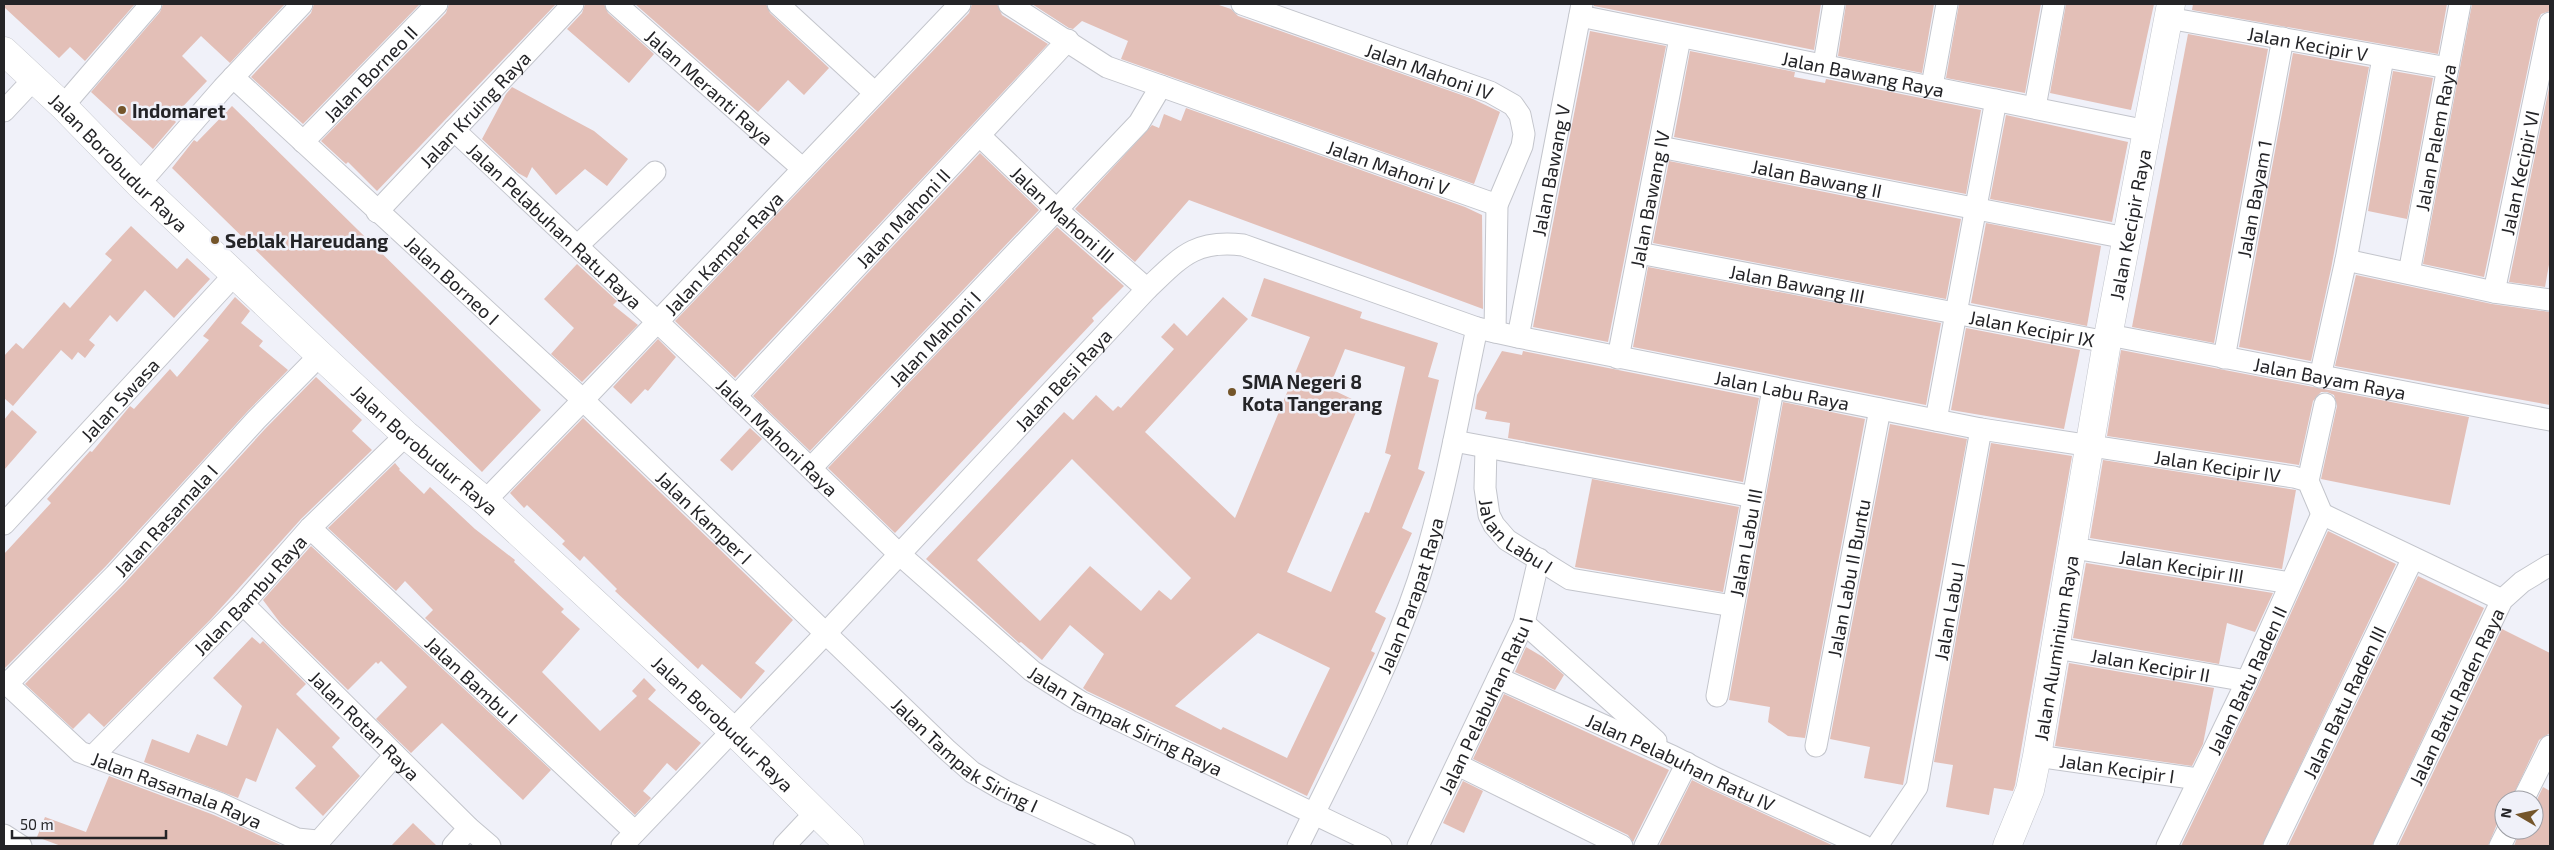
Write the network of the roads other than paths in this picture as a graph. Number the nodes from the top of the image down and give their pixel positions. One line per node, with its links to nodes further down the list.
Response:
1 (151, 4): 30 (street)
2 (302, 4): 24 (street)
3 (437, 4): 36 (street, Jalan Borneo II)
4 (573, 4): 33 (street, Jalan Kruing Raya)
5 (616, 4): 38 (street, Jalan Meranti Raya)
6 (778, 4): 28 (street)
7 (960, 4): 28 (street, Jalan Kamper Raya)
8 (1242, 4): 41 (street, Jalan Mahoni IV)
9 (1834, 4): 22 (street)
10 (1948, 4): 27 (street)
11 (2054, 4): 31 (street)
12 (2460, 4): 23 (street, Jalan Palem Raya)
13 (1018, 6): 19 (street, Jalan Mahoni V)
14 (1581, 10): 17 (street, Jalan Bawang Raya); 57 (street, Jalan Bawang V)
15 (2169, 11): 18 (street, Jalan Kecipir V); 34 (street, Jalan Kecipir Raya)
16 (2550, 23): 52 (street, Jalan Kecipir VI)
17 (1680, 38): 22 (street, Jalan Bawang Raya); 37 (street, Jalan Bawang IV)
18 (2283, 38): 21 (street, Jalan Kecipir V); 61 (street, Jalan Bayam 1)
19 (1068, 40): 26 (street, Jalan Mahoni V); 35 (street, Jalan Mahoni II)
20 (4, 51): 25 (street, Jalan Borobudur Raya)
21 (2384, 58): 23 (street, Jalan Kecipir V); 48 (street)
22 (1824, 64): 27 (street, Jalan Bawang Raya)
23 (2448, 68): 49 (street, Jalan Palem Raya)
24 (234, 77): 36 (street, Jalan Borneo I); 40 (street)
25 (34, 79): 30 (street, Jalan Borobudur Raya); 32 (street)
26 (1161, 86): 41 (street, Jalan Mahoni V); 43 (street)
27 (1932, 86): 29 (street, Jalan Bawang Raya)
28 (875, 93): 38 (street, Jalan Kamper Raya)
29 (1996, 100): 31 (street, Jalan Bawang Raya); 42 (street)
30 (63, 106): 40 (street, Jalan Borobudur Raya)
31 (2035, 107): 34 (street, Jalan Bawang Raya)
32 (4, 111)
33 (454, 130): 44 (street, Jalan Kruing Raya); 46 (street, Jalan Pelabuhan Ratu Raya)
34 (2147, 132): 45 (street, Jalan Kecipir Raya)
35 (980, 136): 43 (street, Jalan Mahoni III); 64 (street, Jalan Mahoni II)
36 (303, 142): 44 (street, Jalan Borneo I)
37 (1660, 147): 42 (street, Jalan Bawang II); 47 (street, Jalan Bawang IV)
38 (803, 169): 55 (street, Jalan Kamper Raya)
39 (655, 172): 46 (street)
40 (139, 184): 50 (street, Jalan Borobudur Raya)
41 (1497, 205): 56 (street)
42 (1974, 208): 45 (street, Jalan Bawang II); 54 (street)
43 (1057, 210): 51 (street, Jalan Mahoni III); 75 (street, Jalan Mahoni I)
44 (377, 212): 65 (street, Jalan Borneo I)
45 (2126, 238): 58 (street, Jalan Kecipir Raya)
46 (577, 246): 55 (street, Jalan Pelabuhan Ratu Raya)
47 (1639, 253): 54 (street, Jalan Bawang III); 60 (street, Jalan Bawang IV)
48 (2346, 260): 49 (street); 62 (street)
49 (2409, 273): 52 (street)
50 (235, 274): 59 (street, Jalan Borobudur Raya); 80 (street, Jalan Swasa)
51 (1147, 289): 56 (street, Jalan Besi Raya); 83 (street, Jalan Besi Raya)
52 (2494, 292): 53 (street)
53 (2550, 300)
54 (1956, 313): 58 (street, Jalan Kecipir IX); 68 (street)
55 (657, 321): 64 (street, Jalan Mahoni Raya); 65 (street, Jalan Kamper Raya)
56 (1486, 330): 57 (street, Jalan Labu Raya); 72 (street, Jalan Parapat Raya)
57 (1518, 337): 60 (street, Jalan Labu Raya)
58 (2108, 339): 61 (street, Jalan Bayam Raya); 73 (street, Jalan Kecipir Raya)
59 (320, 355): 71 (street, Jalan Borobudur Raya); 96 (street, Jalan Rasamala I)
60 (1618, 358): 63 (street, Jalan Labu Raya)
61 (2224, 358): 62 (street, Jalan Bayam Raya)
62 (2320, 377): 69 (street, Jalan Bayam Raya)
63 (1773, 389): 67 (street, Jalan Labu Raya); 77 (street, Jalan Labu III)
64 (736, 396): 75 (street, Jalan Mahoni Raya)
65 (583, 400): 78 (street, Jalan Kamper Raya); 92 (street, Jalan Kamper I)
66 (2325, 404): 76 (street)
67 (1880, 410): 68 (street, Jalan Labu Raya); 99 (street, Jalan Labu II Buntu)
68 (1936, 420): 70 (street, Jalan Labu Raya)
69 (2550, 420)
70 (1981, 429): 73 (street, Jalan Labu Raya); 125 (street, Jalan Labu I)
71 (406, 434): 78 (street, Jalan Borobudur Raya); 81 (street, Jalan Bambu Raya)
72 (1454, 441): 74 (street); 109 (street, Jalan Parapat Raya)
73 (2090, 446): 76 (street, Jalan Kecipir IV); 82 (street, Jalan Aluminium Raya)
74 (1486, 448): 77 (street); 85 (street, Jalan Labu I)
75 (811, 468): 83 (street, Jalan Mahoni Raya)
76 (2308, 481): 79 (street)
77 (1754, 497): 90 (street, Jalan Labu III)
78 (485, 501): 98 (street, Jalan Borobudur Raya)
79 (2322, 514): 84 (street); 87 (street, Jalan Batu Raden II)
80 (4, 524)
81 (310, 528): 89 (street, Jalan Bambu Raya); 112 (street, Jalan Bambu I)
82 (2074, 548): 87 (street, Jalan Kecipir III); 93 (street, Jalan Aluminium Raya)
83 (898, 553): 92 (street, Jalan Besi Raya); 109 (street, Jalan Tampak Siring Raya)
84 (2413, 558): 88 (street); 128 (street, Jalan Batu Raden III)
85 (1539, 559): 90 (street, Jalan Labu I); 91 (street, Jalan Pelabuhan Ratu I)
86 (2550, 565): 88 (street, Jalan Batu Raden Raya)
87 (2290, 583): 95 (street, Jalan Batu Raden II)
88 (2502, 600): 129 (street, Jalan Batu Raden Raya)
89 (243, 604): 101 (street, Jalan Rotan Raya); 102 (street, Jalan Bambu Raya)
90 (1733, 606): 97 (street, Jalan Labu III)
91 (1524, 623): 94 (street, Jalan Pelabuhan Ratu I); 104 (street)
92 (826, 633): 98 (street, Jalan Besi Raya); 118 (street, Jalan Tampak Siring I)
93 (2056, 648): 95 (street, Jalan Kecipir II); 103 (street, Jalan Aluminium Raya)
94 (1498, 678): 104 (street, Jalan Pelabuhan Ratu IV); 105 (street, Jalan Pelabuhan Ratu I)
95 (2246, 681): 106 (street, Jalan Batu Raden II)
96 (6, 683): 102 (street, Jalan Rasamala Raya)
97 (1717, 696)
98 (732, 730): 108 (street, Jalan Borobudur Raya); 112 (street, Jalan Besi Raya)
99 (1816, 746)
100 (2550, 746): 107 (street)
101 (395, 755): 102 (street, Jalan Rasamala Raya); 110 (street, Jalan Rotan Raya)
102 (93, 756)
103 (2038, 756): 106 (street, Jalan Kecipir I); 126 (street, Jalan Aluminium Raya)
104 (1679, 759): 123 (street); 124 (street, Jalan Pelabuhan Ratu IV)
105 (1458, 765): 121 (street, Jalan Pelabuhan Ratu I); 122 (street)
106 (2198, 779): 127 (street, Jalan Batu Raden II)
107 (2528, 790)
108 (816, 812): 116 (street); 117 (street, Jalan Borobudur Raya)
109 (1313, 815): 119 (street, Jalan Parapat Raya); 120 (street, Jalan Tampak Siring Raya)
110 (469, 828): 114 (street); 115 (street, Jalan Rotan Raya)
111 (4, 835): 113 (street)
112 (629, 839)
113 (21, 846)
114 (453, 846)
115 (490, 846)
116 (784, 846)
117 (850, 846)
118 (1124, 846)
119 (1298, 846)
120 (1381, 846)
121 (1418, 846)
122 (1622, 846)
123 (1645, 846)
124 (1864, 846)
125 (1877, 846)
126 (2007, 846)
127 (2168, 846)
128 (2274, 846)
129 (2384, 846)

